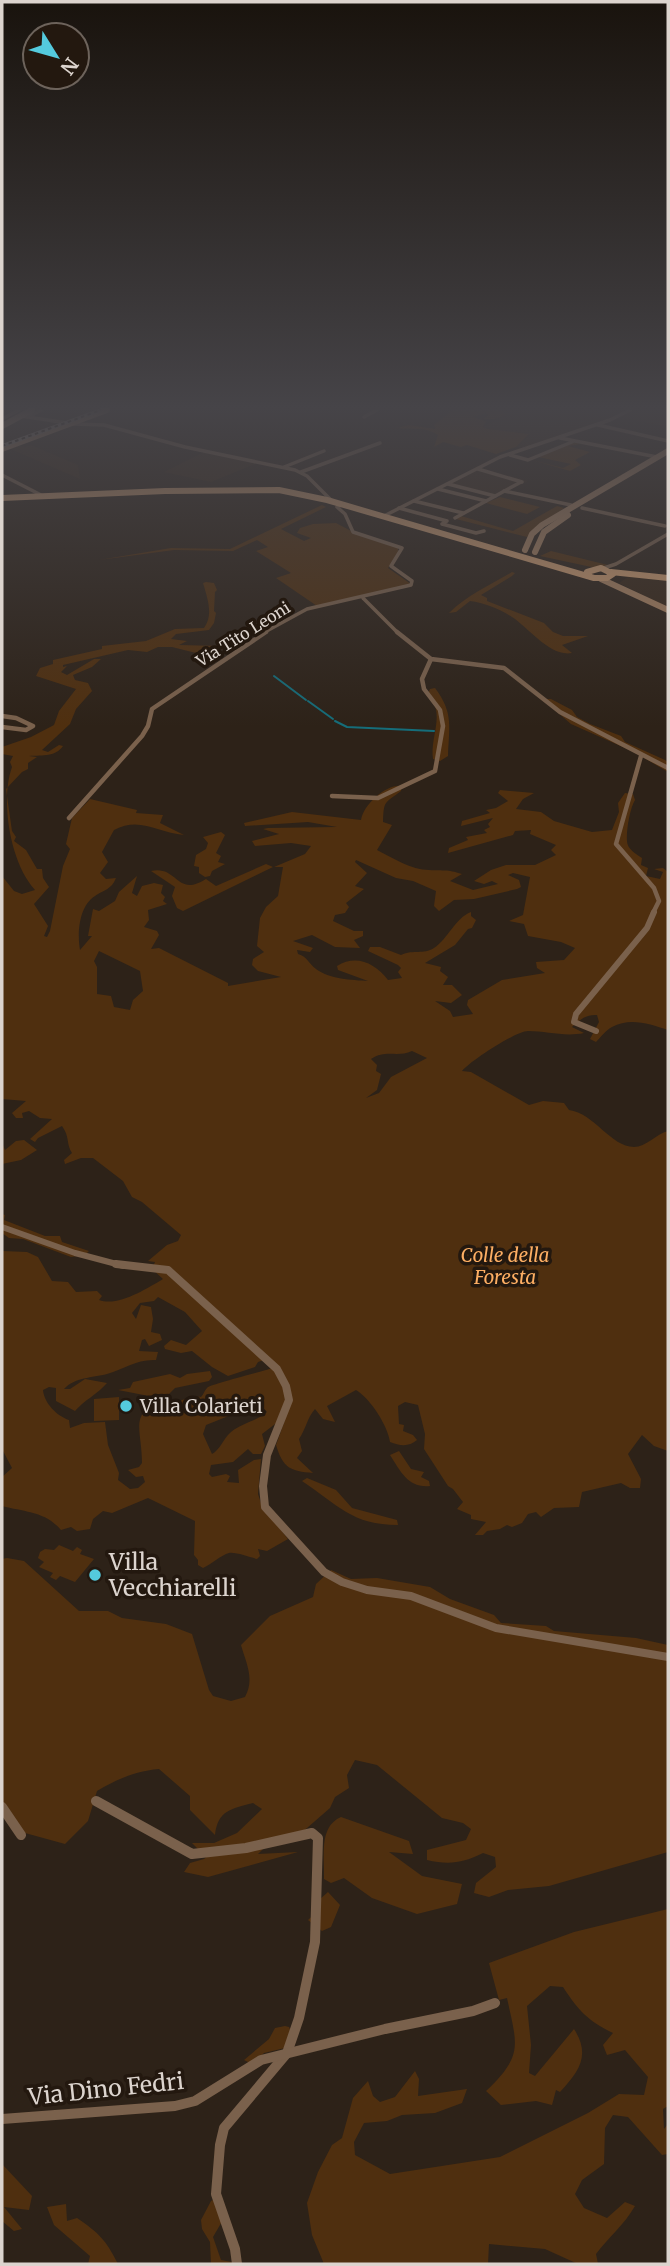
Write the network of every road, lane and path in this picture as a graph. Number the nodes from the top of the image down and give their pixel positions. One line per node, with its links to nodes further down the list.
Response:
1 (351, 516): 19 (street, Via Tito Leoni)
2 (378, 516): 7 (main road)
3 (426, 516): 10 (street)
4 (459, 516): 8 (street)
5 (564, 516): 12 (main road)
6 (615, 516): 9 (street)
7 (382, 517): 12 (main road)
8 (455, 518)
9 (667, 525)
10 (484, 531)
11 (668, 534): 14 (street)
12 (529, 554): 13 (main road); 15 (main road)
13 (598, 569): 14 (main road); 15 (main road)
14 (612, 572): 16 (main road); 17 (main road); 18 (main road)
15 (590, 576): 17 (main road)
16 (668, 578)
17 (601, 579): 18 (main road)
18 (622, 588): 20 (main road)
19 (363, 598): 21 (street); 29 (street, Via Tito Leoni)
20 (668, 610)
21 (431, 659): 26 (street); 28 (street)
22 (2, 717): 23 (street); 24 (street)
23 (26, 721): 24 (street); 25 (street)
24 (17, 724): 25 (street)
25 (2, 727)
26 (641, 756): 27 (street); 30 (street)
27 (668, 768)
28 (332, 796)
29 (69, 818)
30 (596, 1031)
31 (2, 1227): 32 (street)
32 (668, 1657)
33 (96, 1801): 37 (street)
34 (2, 1807): 35 (street)
35 (21, 1835)
36 (495, 2003): 37 (street, Via Dino Fedri)
37 (287, 2053): 38 (street, Via Dino Fedri); 39 (street)
38 (2, 2119)
39 (237, 2264)

